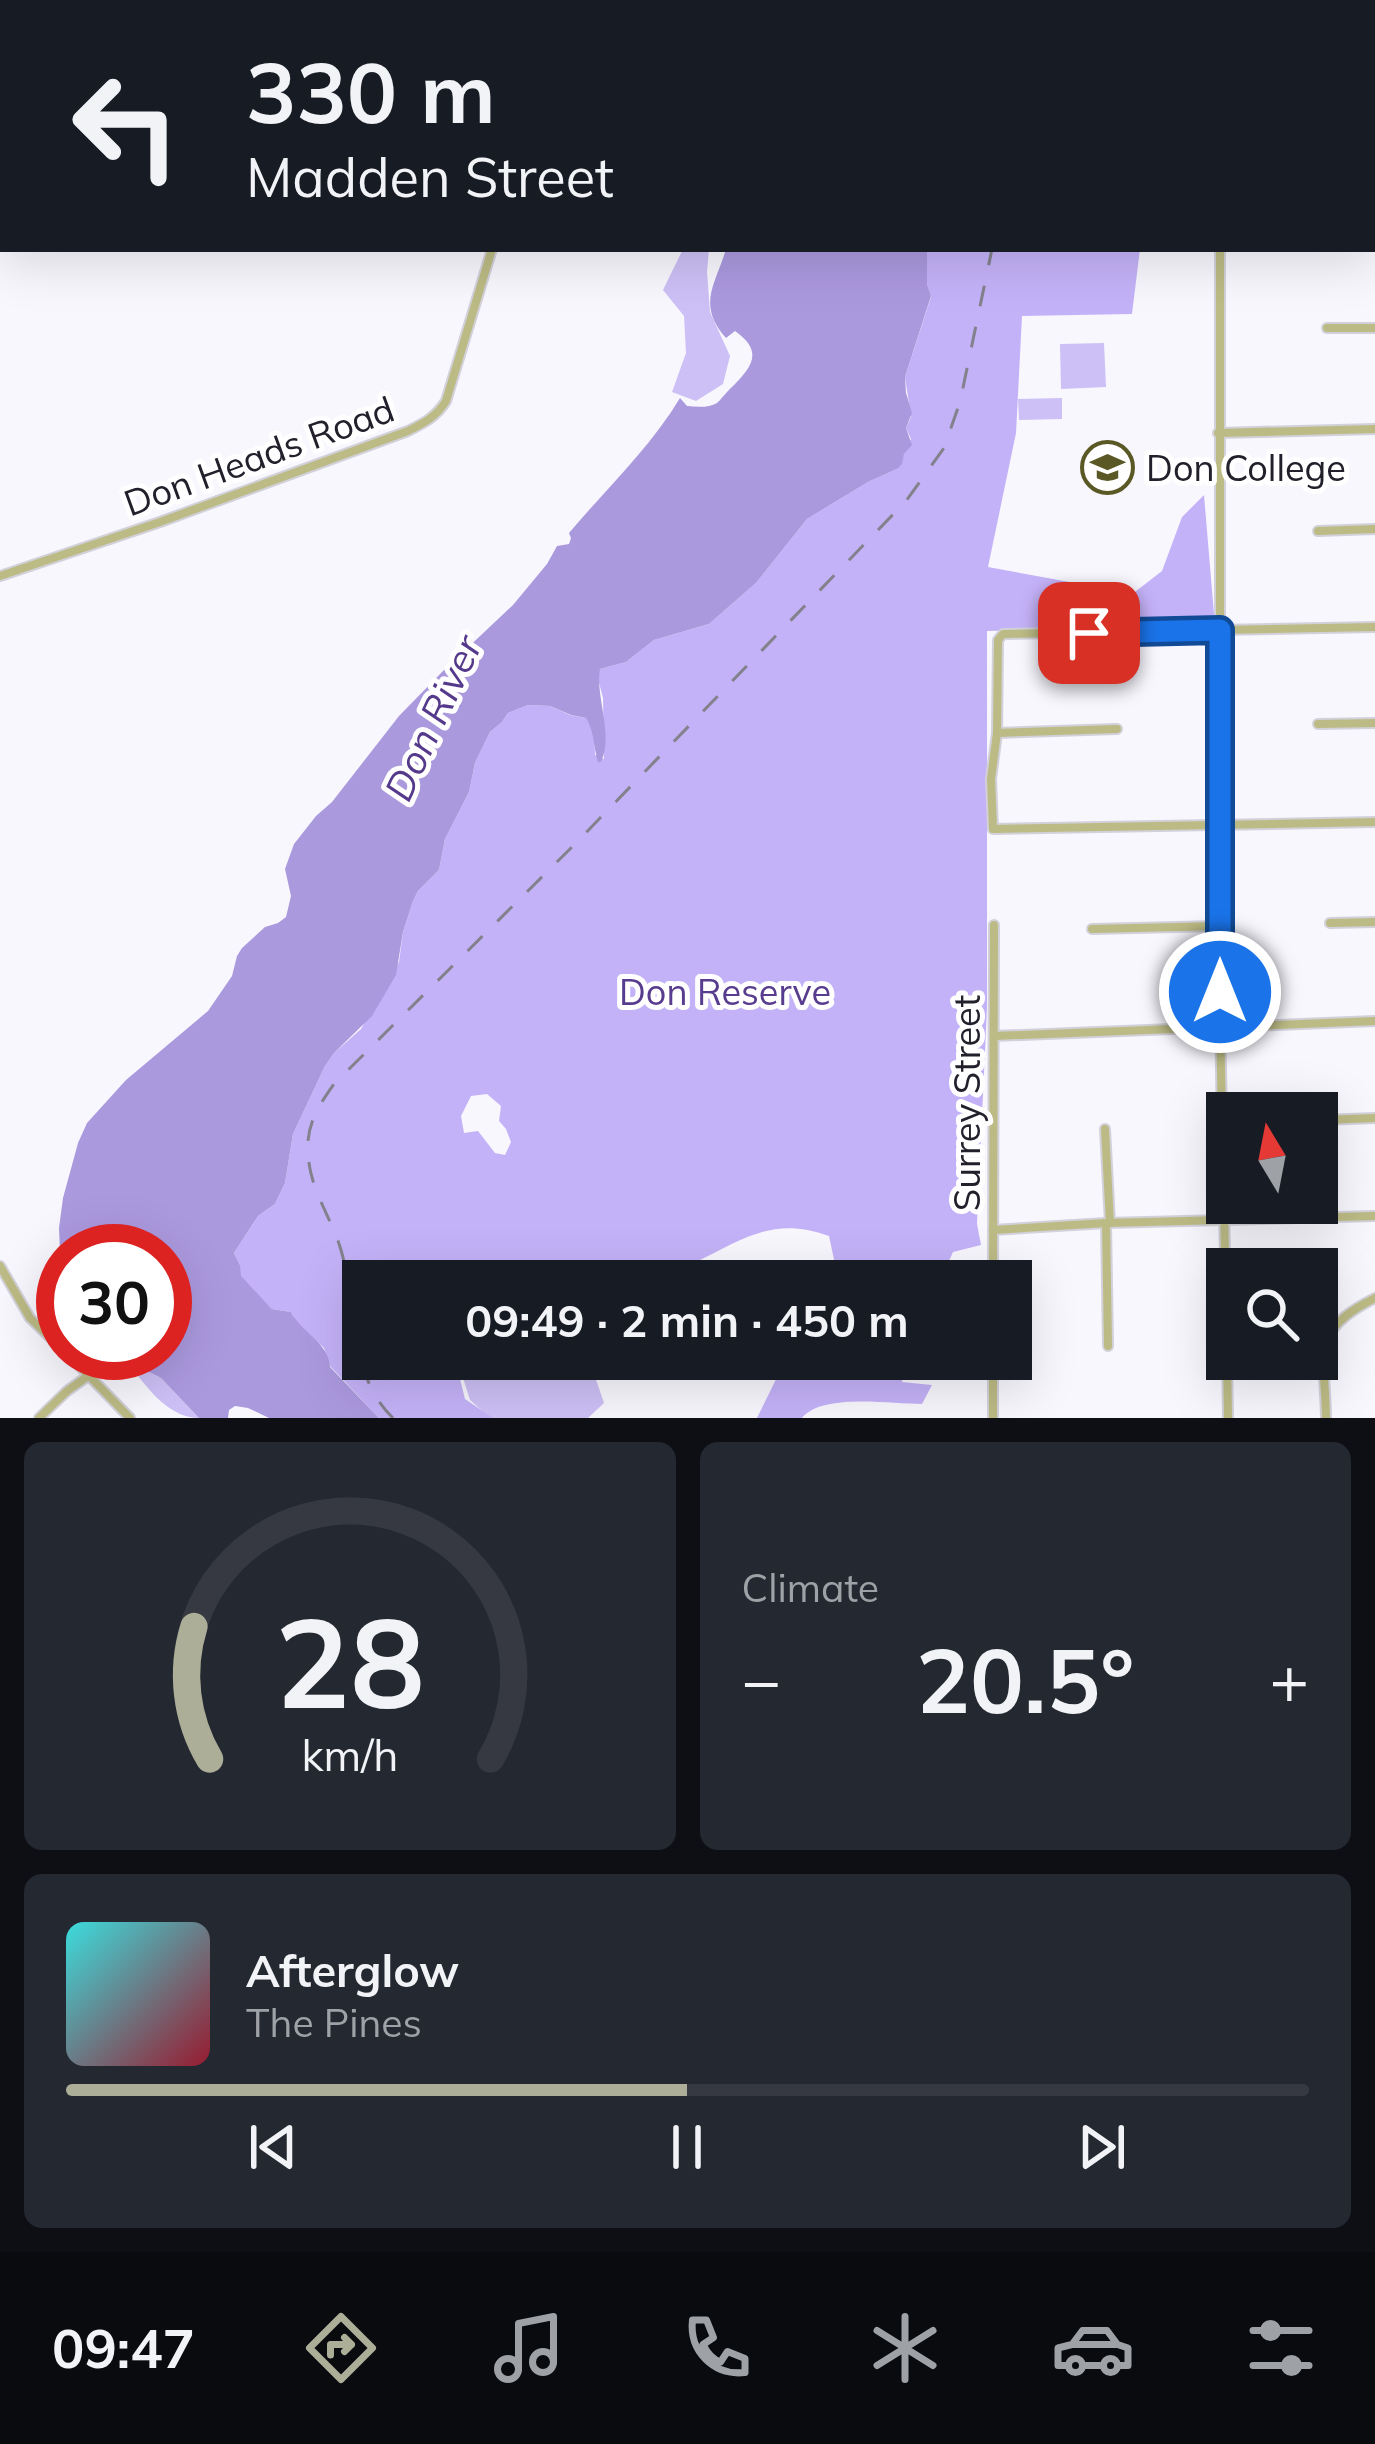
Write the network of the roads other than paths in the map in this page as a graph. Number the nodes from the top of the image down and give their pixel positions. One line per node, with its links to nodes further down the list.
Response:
1 (491, 252): 9 (street, Don Heads Road)
2 (1220, 252): 6 (street)
3 (1327, 328): 4 (street)
4 (1375, 328)
5 (1375, 429): 6 (street)
6 (1218, 433): 11 (street)
7 (1375, 529): 8 (street)
8 (1318, 530)
9 (0, 576)
10 (1375, 627): 11 (street)
11 (1220, 630): 15 (street); 17 (street)
12 (1375, 723): 13 (street)
13 (1318, 724)
14 (1117, 729): 15 (street)
15 (997, 733): 17 (street)
16 (1375, 821): 17 (street)
17 (1221, 825): 21 (street)
18 (1375, 922): 19 (street)
19 (1330, 923)
20 (994, 925): 25 (street, Surrey Street)
21 (1220, 926): 22 (street); 24 (street)
22 (1092, 929)
23 (1375, 1021): 24 (street)
24 (1220, 1025): 25 (street); 26 (street)
25 (994, 1036): 34 (street, Surrey Street)
26 (1222, 1092)
27 (1375, 1118): 28 (street)
28 (1338, 1119)
29 (1105, 1129): 33 (street)
30 (1375, 1216): 31 (street)
31 (1338, 1217)
32 (1206, 1220): 33 (street)
33 (1108, 1223): 34 (street); 39 (street)
34 (993, 1230): 35 (street, Surrey Street)
35 (993, 1260)
36 (0, 1266): 38 (street)
37 (1375, 1298): 48 (street)
38 (36, 1324)
39 (1108, 1346)
40 (82, 1380): 44 (street)
41 (92, 1380): 45 (street)
42 (993, 1380): 46 (street)
43 (1227, 1380): 47 (street)
44 (39, 1418)
45 (130, 1418)
46 (993, 1418)
47 (1228, 1418)
48 (1326, 1418)

